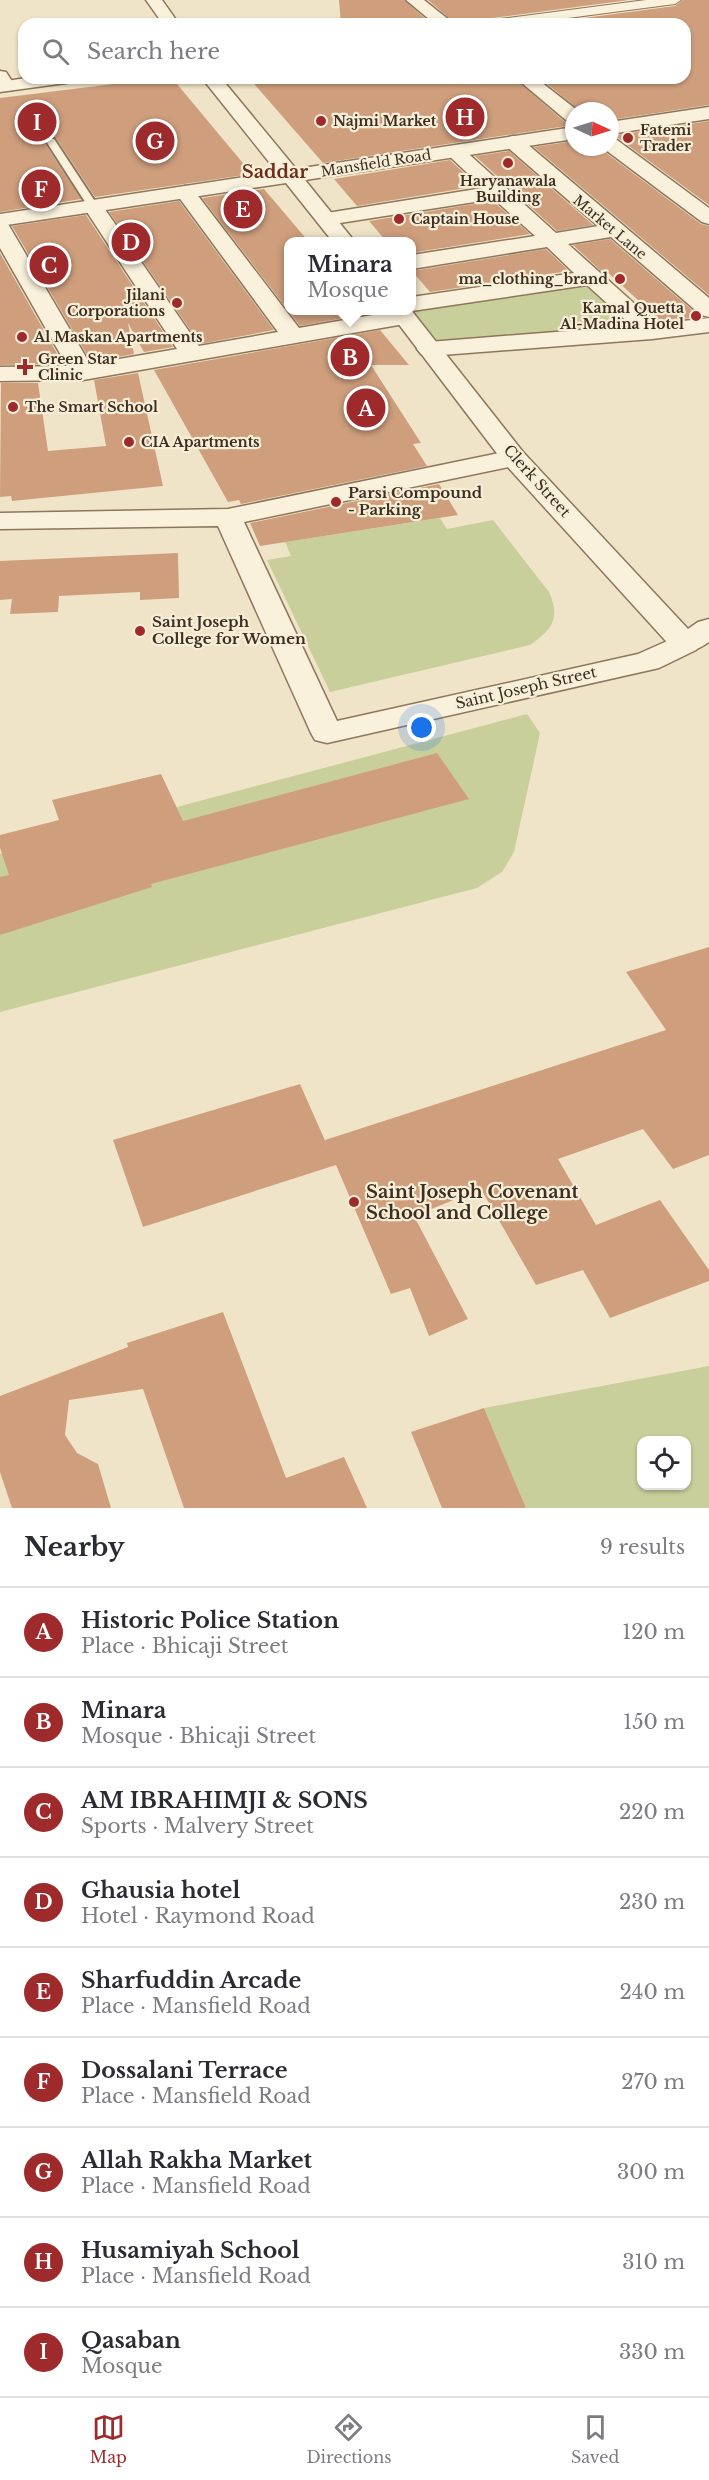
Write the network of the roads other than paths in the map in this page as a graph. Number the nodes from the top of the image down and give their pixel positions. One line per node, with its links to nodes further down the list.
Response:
1 (154, 0): 4 (street)
2 (414, 0): 5 (street)
3 (675, 0): 6 (street)
4 (167, 18)
5 (438, 18)
6 (538, 18)
7 (18, 82): 8 (street)
8 (2, 83)
9 (216, 84): 19 (street)
10 (533, 84): 11 (street)
11 (565, 110)
12 (709, 113): 13 (street)
13 (619, 127)
14 (565, 134): 16 (street, Mansfield Road)
15 (51, 141): 22 (lane)
16 (513, 142): 17 (street, Mansfield Road); 27 (street, Market Lane)
17 (454, 151): 19 (street, Mansfield Road); 21 (street)
18 (619, 151): 23 (street)
19 (293, 176): 20 (street, Mansfield Road); 24 (street)
20 (185, 192): 22 (street, Mansfield Road); 38 (street)
21 (498, 192): 24 (street); 29 (street)
22 (93, 206): 25 (street, Mansfield Road); 40 (street)
23 (709, 218)
24 (327, 219): 28 (street)
25 (0, 220)
26 (0, 229): 41 (street)
27 (614, 230): 29 (street); 33 (street, Market Lane)
28 (341, 237)
29 (551, 240): 30 (street); 31 (street)
30 (416, 261)
31 (592, 277): 32 (street); 37 (street)
32 (416, 309)
33 (709, 310)
34 (386, 315): 38 (street)
35 (408, 315): 39 (street, Clerk Street)
36 (709, 325): 37 (street)
37 (652, 332): 39 (street)
38 (292, 335): 40 (street)
39 (429, 349): 43 (street, Clerk Street)
40 (192, 353): 41 (street)
41 (83, 373): 42 (street)
42 (0, 374)
43 (514, 458): 44 (street); 46 (street, Clerk Street)
44 (228, 517): 45 (street); 46 (street, Saint Joseph Street)
45 (0, 521)
46 (697, 636)

